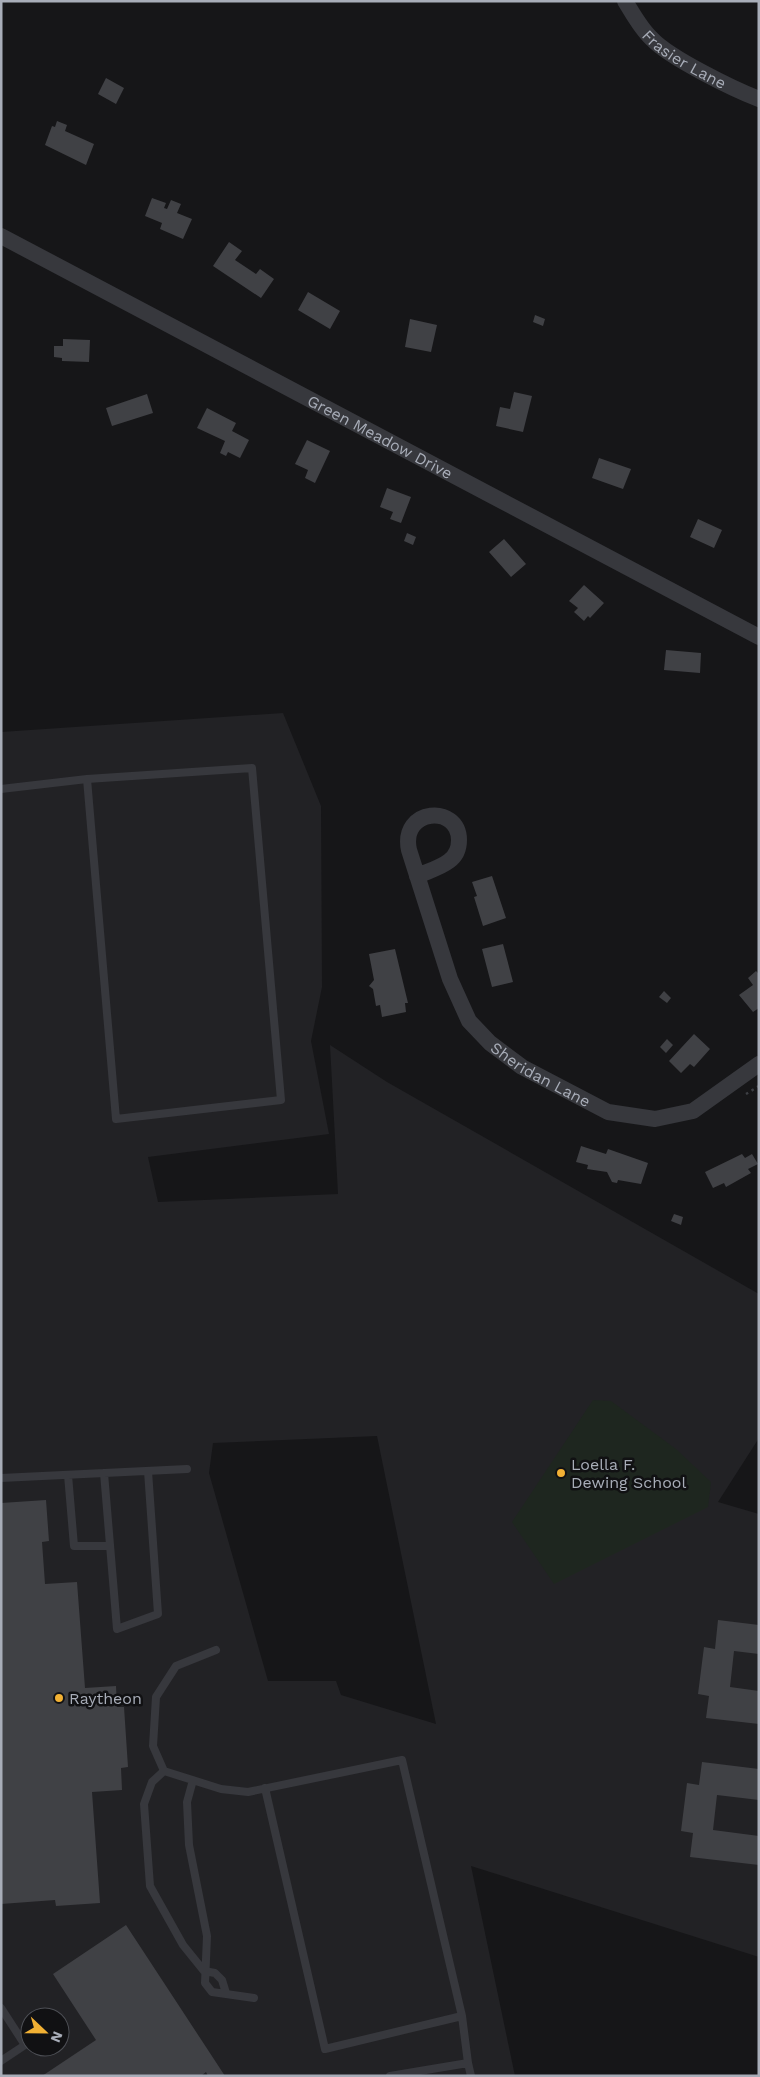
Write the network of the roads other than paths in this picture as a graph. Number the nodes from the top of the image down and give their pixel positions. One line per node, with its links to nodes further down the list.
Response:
1 (625, 1): 2 (street, Frasier Lane)
2 (759, 98)
3 (1, 236): 4 (street, Green Meadow Drive)
4 (759, 636)
5 (87, 779): 5 (lane); 6 (lane)
6 (1, 788)
7 (418, 876): 8 (street, Sheridan Lane)
8 (759, 1064)
9 (187, 1469): 10 (lane)
10 (148, 1471): 11 (lane); 14 (lane)
11 (104, 1473): 12 (lane); 14 (lane)
12 (68, 1475): 13 (lane); 14 (lane)
13 (1, 1478)
14 (110, 1546)
15 (216, 1650): 16 (lane)
16 (164, 1771): 17 (lane); 19 (lane)
17 (193, 1780): 18 (lane); 19 (lane)
18 (265, 1788): 23 (lane); 23 (lane)
19 (204, 1971): 20 (lane); 20 (lane)
20 (226, 1993): 21 (lane)
21 (254, 1998)
22 (1, 2008): 24 (lane)
23 (462, 2016): 25 (lane)
24 (1, 2061)
25 (468, 2063): 26 (lane); 27 (lane)
26 (390, 2076)
27 (471, 2076)

